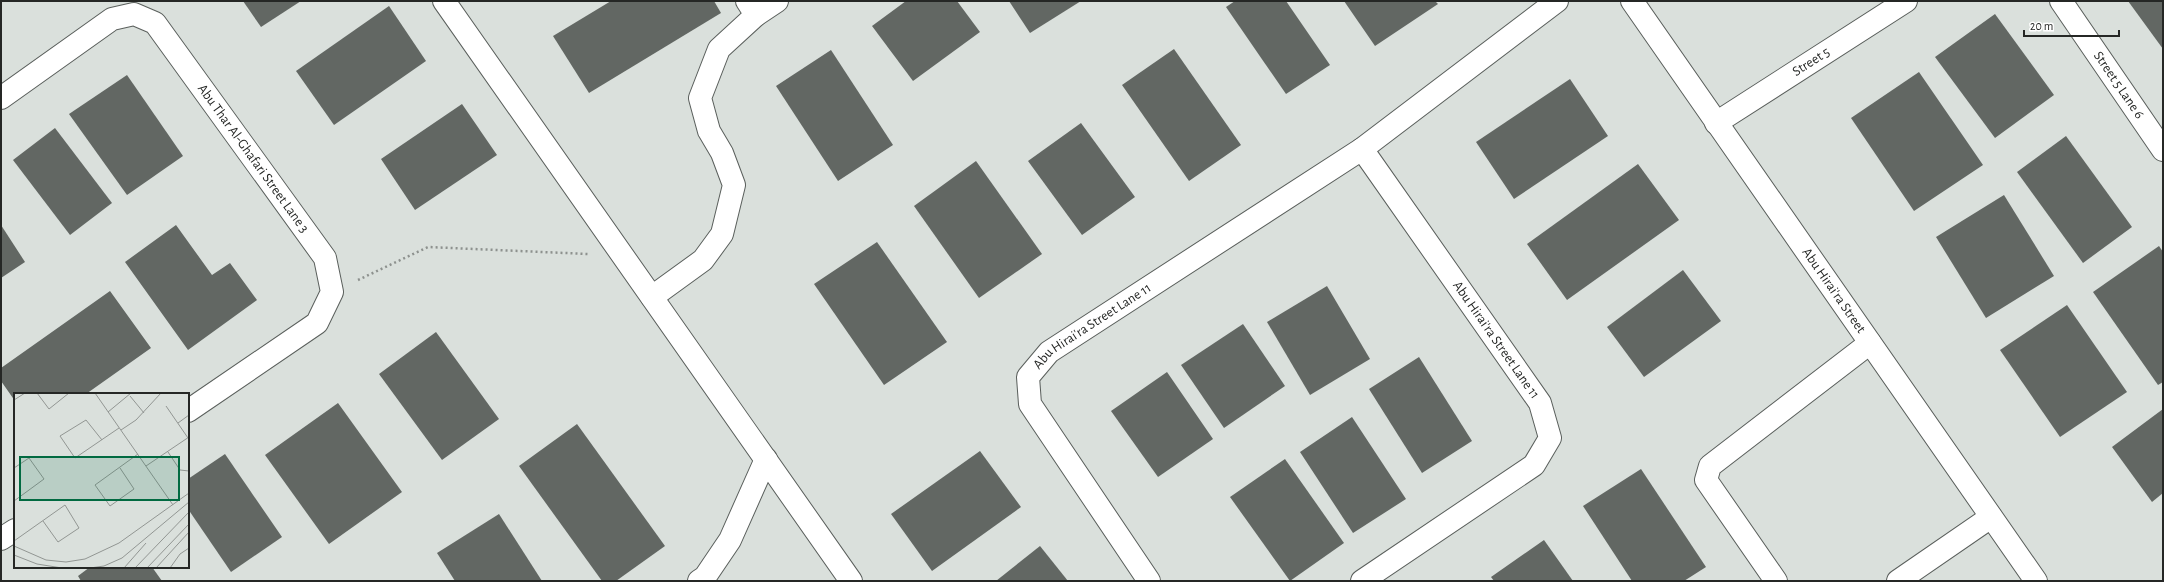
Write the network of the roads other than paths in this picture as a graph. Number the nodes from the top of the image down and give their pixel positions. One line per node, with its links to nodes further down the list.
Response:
1 (444, 1): 13 (street)
2 (777, 1): 8 (street)
3 (1557, 1): 11 (street, Abu Hirai'ra Street Lane 11)
4 (1632, 1): 10 (street, Abu Hirai'ra Street)
5 (1906, 1): 10 (street, Street 5)
6 (2061, 1): 12 (street, Street 5 Lane 6)
7 (137, 8): 9 (street, Abu Thar Al-Ghafari Street Lane 3); 15 (street, Abu Thar Al-Ghafari Street Lane 3)
8 (752, 8): 13 (street)
9 (1, 98)
10 (1716, 123): 14 (street, Abu Hirai'ra Street)
11 (1362, 149): 22 (street, Abu Hirai'ra Street Lane 11); 23 (street, Abu Hirai'ra Street Lane 11)
12 (2163, 150)
13 (652, 297): 16 (street)
14 (1870, 343): 17 (street, Abu Hirai'ra Street); 24 (street)
15 (189, 410)
16 (766, 458): 20 (street); 21 (street)
17 (1991, 517): 25 (street); 26 (street, Abu Hirai'ra Street)
18 (14, 531): 19 (street)
19 (1, 539)
20 (699, 581)
21 (851, 581)
22 (1149, 581)
23 (1362, 581)
24 (1776, 581)
25 (1898, 581)
26 (2036, 581)

